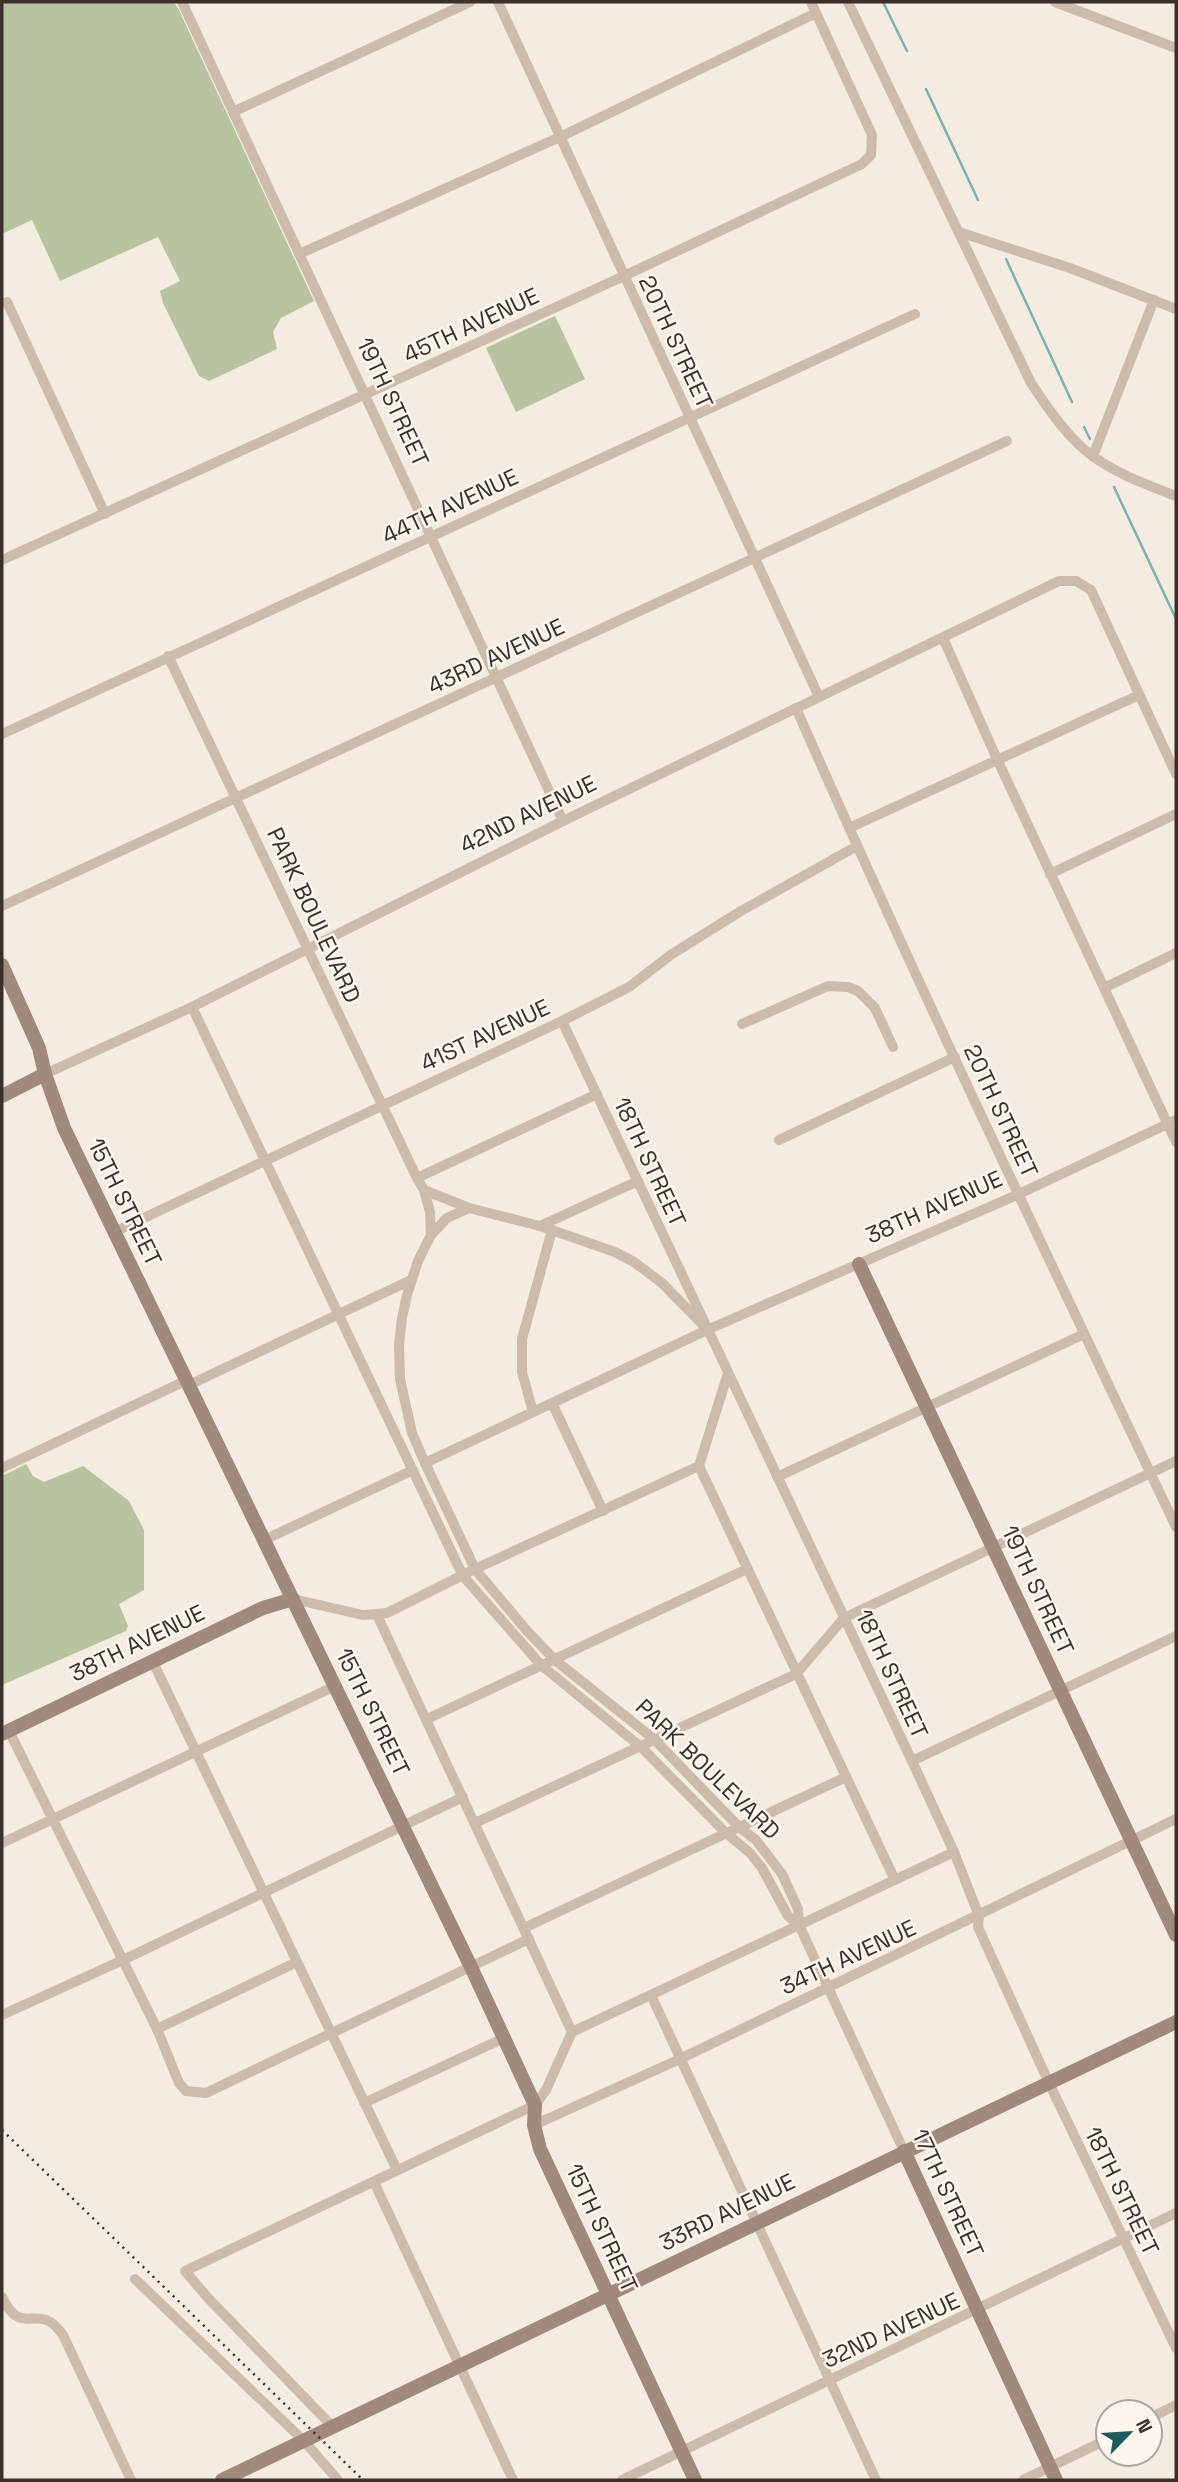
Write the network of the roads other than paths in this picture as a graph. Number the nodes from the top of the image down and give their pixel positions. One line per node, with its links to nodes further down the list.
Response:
1 (182, 2): 9 (street, 19TH STREET)
2 (470, 2): 9 (street)
3 (498, 2): 10 (street, 20TH STREET)
4 (811, 2): 7 (street)
5 (848, 2): 11 (street)
6 (1055, 2): 8 (street)
7 (816, 13): 10 (street); 13 (street, 45TH AVENUE)
8 (1176, 48)
9 (233, 112): 12 (street, 19TH STREET)
10 (561, 137): 12 (street); 13 (street, 20TH STREET)
11 (959, 232): 14 (street); 21 (street)
12 (299, 254): 18 (street, 19TH STREET)
13 (624, 276): 18 (street, 45TH AVENUE); 19 (street, 20TH STREET)
14 (1154, 300): 16 (street); 21 (street)
15 (7, 302): 23 (street)
16 (1176, 309)
17 (915, 314): 19 (street, 44TH AVENUE)
18 (365, 395): 23 (street, 45TH AVENUE); 24 (street, 19TH STREET)
19 (690, 417): 24 (street, 44TH AVENUE); 25 (street, 20TH STREET)
20 (1007, 442): 25 (street, 43RD AVENUE)
21 (1093, 456): 22 (street)
22 (1176, 496)
23 (105, 513): 26 (street, 45TH AVENUE)
24 (429, 537): 28 (street, 44TH AVENUE); 29 (street, 19TH STREET)
25 (755, 558): 29 (street, 43RD AVENUE); 31 (street, 20TH STREET)
26 (2, 560)
27 (943, 638): 30 (street, 42ND AVENUE); 31 (street, 42ND AVENUE); 34 (street)
28 (168, 656): 33 (street, 44TH AVENUE); 36 (street, PARK BOULEVARD)
29 (496, 677): 36 (street, 43RD AVENUE); 38 (street, 19TH STREET)
30 (1139, 695): 34 (street); 35 (street)
31 (819, 697): 32 (street, 42ND AVENUE)
32 (796, 708): 38 (street, 42ND AVENUE); 39 (street, 20TH STREET)
33 (2, 734)
34 (997, 759): 39 (street); 41 (street)
35 (1176, 774)
36 (236, 796): 42 (street, 43RD AVENUE); 43 (street, PARK BOULEVARD)
37 (1176, 814): 41 (street)
38 (563, 821): 43 (street, 42ND AVENUE)
39 (849, 828): 40 (street, 20TH STREET)
40 (857, 846): 48 (street, 41ST AVENUE); 51 (street, 20TH STREET)
41 (1050, 874): 46 (street)
42 (2, 906)
43 (308, 948): 47 (street, 42ND AVENUE); 55 (street, PARK BOULEVARD)
44 (1176, 953): 46 (street)
45 (2, 965): 52 (street, 15TH STREET)
46 (1104, 988): 56 (street)
47 (192, 1007): 52 (street, 42ND AVENUE); 59 (street)
48 (562, 1021): 53 (street, 18TH STREET); 55 (street, 41ST AVENUE)
49 (742, 1024): 50 (street)
50 (893, 1047)
51 (955, 1057): 57 (street); 63 (street, 20TH STREET)
52 (45, 1074): 54 (street, 42ND AVENUE); 67 (street, 15TH STREET)
53 (597, 1094): 60 (street); 61 (street, 18TH STREET)
54 (2, 1096)
55 (381, 1106): 59 (street, 41ST AVENUE); 60 (street, PARK BOULEVARD)
56 (1172, 1122): 58 (street); 63 (street, 38TH AVENUE)
57 (779, 1140)
58 (1176, 1142)
59 (267, 1160): 67 (street, 41ST AVENUE); 71 (street)
60 (417, 1178): 62 (street, PARK BOULEVARD)
61 (638, 1181): 65 (street); 72 (street, 18TH STREET)
62 (424, 1190): 64 (street); 68 (street, PARK BOULEVARD)
63 (1018, 1194): 69 (street, 38TH AVENUE); 73 (street, 20TH STREET)
64 (469, 1208): 65 (street); 68 (street, PARK BOULEVARD)
65 (540, 1226): 66 (street)
66 (552, 1230): 72 (street); 79 (street)
67 (114, 1232): 75 (street, 15TH STREET)
68 (430, 1235): 70 (street, PARK BOULEVARD)
69 (859, 1264): 72 (street, 38TH AVENUE); 77 (street, 19TH STREET)
70 (411, 1280): 71 (street); 81 (street, PARK BOULEVARD)
71 (340, 1314): 75 (street); 78 (street)
72 (707, 1329): 74 (street, 18TH STREET); 76 (street, 38TH AVENUE)
73 (1084, 1334): 77 (street); 85 (street, 20TH STREET)
74 (728, 1373): 82 (street); 86 (street, 18TH STREET)
75 (188, 1383): 83 (street); 89 (street, 15TH STREET)
76 (552, 1403): 79 (street, 38TH AVENUE); 87 (street)
77 (927, 1407): 86 (street); 90 (street, 19TH STREET)
78 (385, 1410): 81 (street); 84 (street, PARK BOULEVARD)
79 (533, 1412): 81 (street, 38TH AVENUE)
80 (1176, 1461): 85 (street)
81 (425, 1464): 91 (street, PARK BOULEVARD)
82 (699, 1466): 87 (street); 92 (street)
83 (2, 1468)
84 (413, 1470): 89 (street); 93 (street, PARK BOULEVARD)
85 (1151, 1473): 88 (street, 20TH STREET); 90 (street)
86 (777, 1477): 96 (street, 18TH STREET)
87 (603, 1511): 91 (street)
88 (1176, 1527)
89 (264, 1540): 94 (street, 15TH STREET)
90 (994, 1549): 96 (street); 103 (street, 19TH STREET)
91 (475, 1569): 93 (street); 99 (street, PARK BOULEVARD)
92 (747, 1569): 99 (street); 101 (street)
93 (463, 1576): 95 (street); 100 (street, PARK BOULEVARD)
94 (293, 1599): 95 (street); 98 (street, 38TH AVENUE); 102 (street, 15TH STREET)
95 (377, 1615): 104 (street)
96 (844, 1618): 101 (street); 109 (street, 18TH STREET)
97 (1176, 1636): 103 (street)
98 (152, 1660): 105 (street, 38TH AVENUE); 108 (street)
99 (555, 1660): 100 (street); 106 (street, PARK BOULEVARD)
100 (541, 1665): 104 (street); 107 (street, PARK BOULEVARD)
101 (796, 1674): 106 (street); 110 (street)
102 (335, 1686): 108 (street); 115 (street, 15TH STREET)
103 (1060, 1692): 109 (street); 118 (street, 19TH STREET)
104 (427, 1719): 111 (street)
105 (6, 1733): 112 (street)
106 (655, 1740): 107 (street); 116 (street, PARK BOULEVARD)
107 (640, 1747): 114 (street); 117 (street, PARK BOULEVARD)
108 (196, 1751): 112 (street); 122 (street)
109 (912, 1761): 120 (street, 18TH STREET)
110 (846, 1777): 116 (street); 121 (street)
111 (463, 1797): 114 (street); 115 (street)
112 (52, 1819): 119 (street); 128 (street)
113 (1176, 1819): 118 (street, 34TH AVENUE)
114 (475, 1823): 125 (street)
115 (403, 1825): 122 (street); 130 (street, 15TH STREET)
116 (739, 1827): 117 (street); 124 (street, PARK BOULEVARD)
117 (726, 1833): 124 (street, PARK BOULEVARD); 125 (street)
118 (1132, 1841): 123 (street, 34TH AVENUE); 126 (street, 19TH STREET)
119 (2, 1843)
120 (954, 1852): 121 (street); 123 (street, 18TH STREET)
121 (895, 1880): 124 (street)
122 (264, 1893): 128 (street); 129 (street)
123 (979, 1916): 131 (street, 34TH AVENUE); 140 (street, 18TH STREET)
124 (799, 1925): 131 (street, 17TH STREET); 132 (street)
125 (524, 1928): 127 (street)
126 (1176, 1935)
127 (529, 1939): 130 (street); 137 (street)
128 (123, 1960): 133 (street); 135 (street)
129 (297, 1962): 135 (street); 136 (street)
130 (471, 1967): 136 (street); 138 (street, 15TH STREET)
131 (828, 1987): 139 (street, 34TH AVENUE); 144 (street, 17TH STREET)
132 (651, 1995): 137 (street); 139 (street)
133 (2, 2015)
134 (1176, 2022): 140 (street, 33RD AVENUE)
135 (156, 2029): 136 (street)
136 (331, 2032): 141 (street)
137 (572, 2032): 142 (street)
138 (504, 2038): 141 (street); 142 (street, 15TH STREET)
139 (680, 2059): 143 (street, 34TH AVENUE); 148 (street)
140 (1049, 2083): 144 (street, 33RD AVENUE); 149 (street, 18TH STREET)
141 (365, 2103): 145 (street)
142 (535, 2105): 143 (street, 15TH STREET); 145 (street)
143 (534, 2125): 151 (street, 15TH STREET)
144 (904, 2151): 148 (street, 33RD AVENUE); 153 (street, 17TH STREET)
145 (397, 2170): 146 (street)
146 (374, 2182): 155 (street); 157 (street)
147 (1176, 2213): 149 (street, 32ND AVENUE)
148 (756, 2223): 151 (street, 33RD AVENUE); 156 (street)
149 (1123, 2238): 153 (street, 32ND AVENUE); 154 (street, 18TH STREET)
150 (135, 2279): 158 (street)
151 (609, 2296): 155 (street, 33RD AVENUE); 160 (street, 15TH STREET)
152 (2, 2297): 162 (street)
153 (978, 2310): 156 (street, 32ND AVENUE); 161 (street, 17TH STREET)
154 (1176, 2348)
155 (461, 2365): 157 (street, 33RD AVENUE); 165 (street)
156 (830, 2380): 160 (street, 32ND AVENUE); 168 (street)
157 (333, 2427): 158 (street, 33RD AVENUE)
158 (304, 2441): 163 (street, 33RD AVENUE); 164 (street)
159 (1094, 2448): 161 (street)
160 (682, 2452): 166 (street, 32ND AVENUE); 167 (street, 15TH STREET)
161 (1053, 2474): 169 (street)
162 (131, 2480)
163 (222, 2480)
164 (338, 2480)
165 (513, 2480)
166 (622, 2480)
167 (695, 2480)
168 (876, 2480)
169 (1023, 2480)

